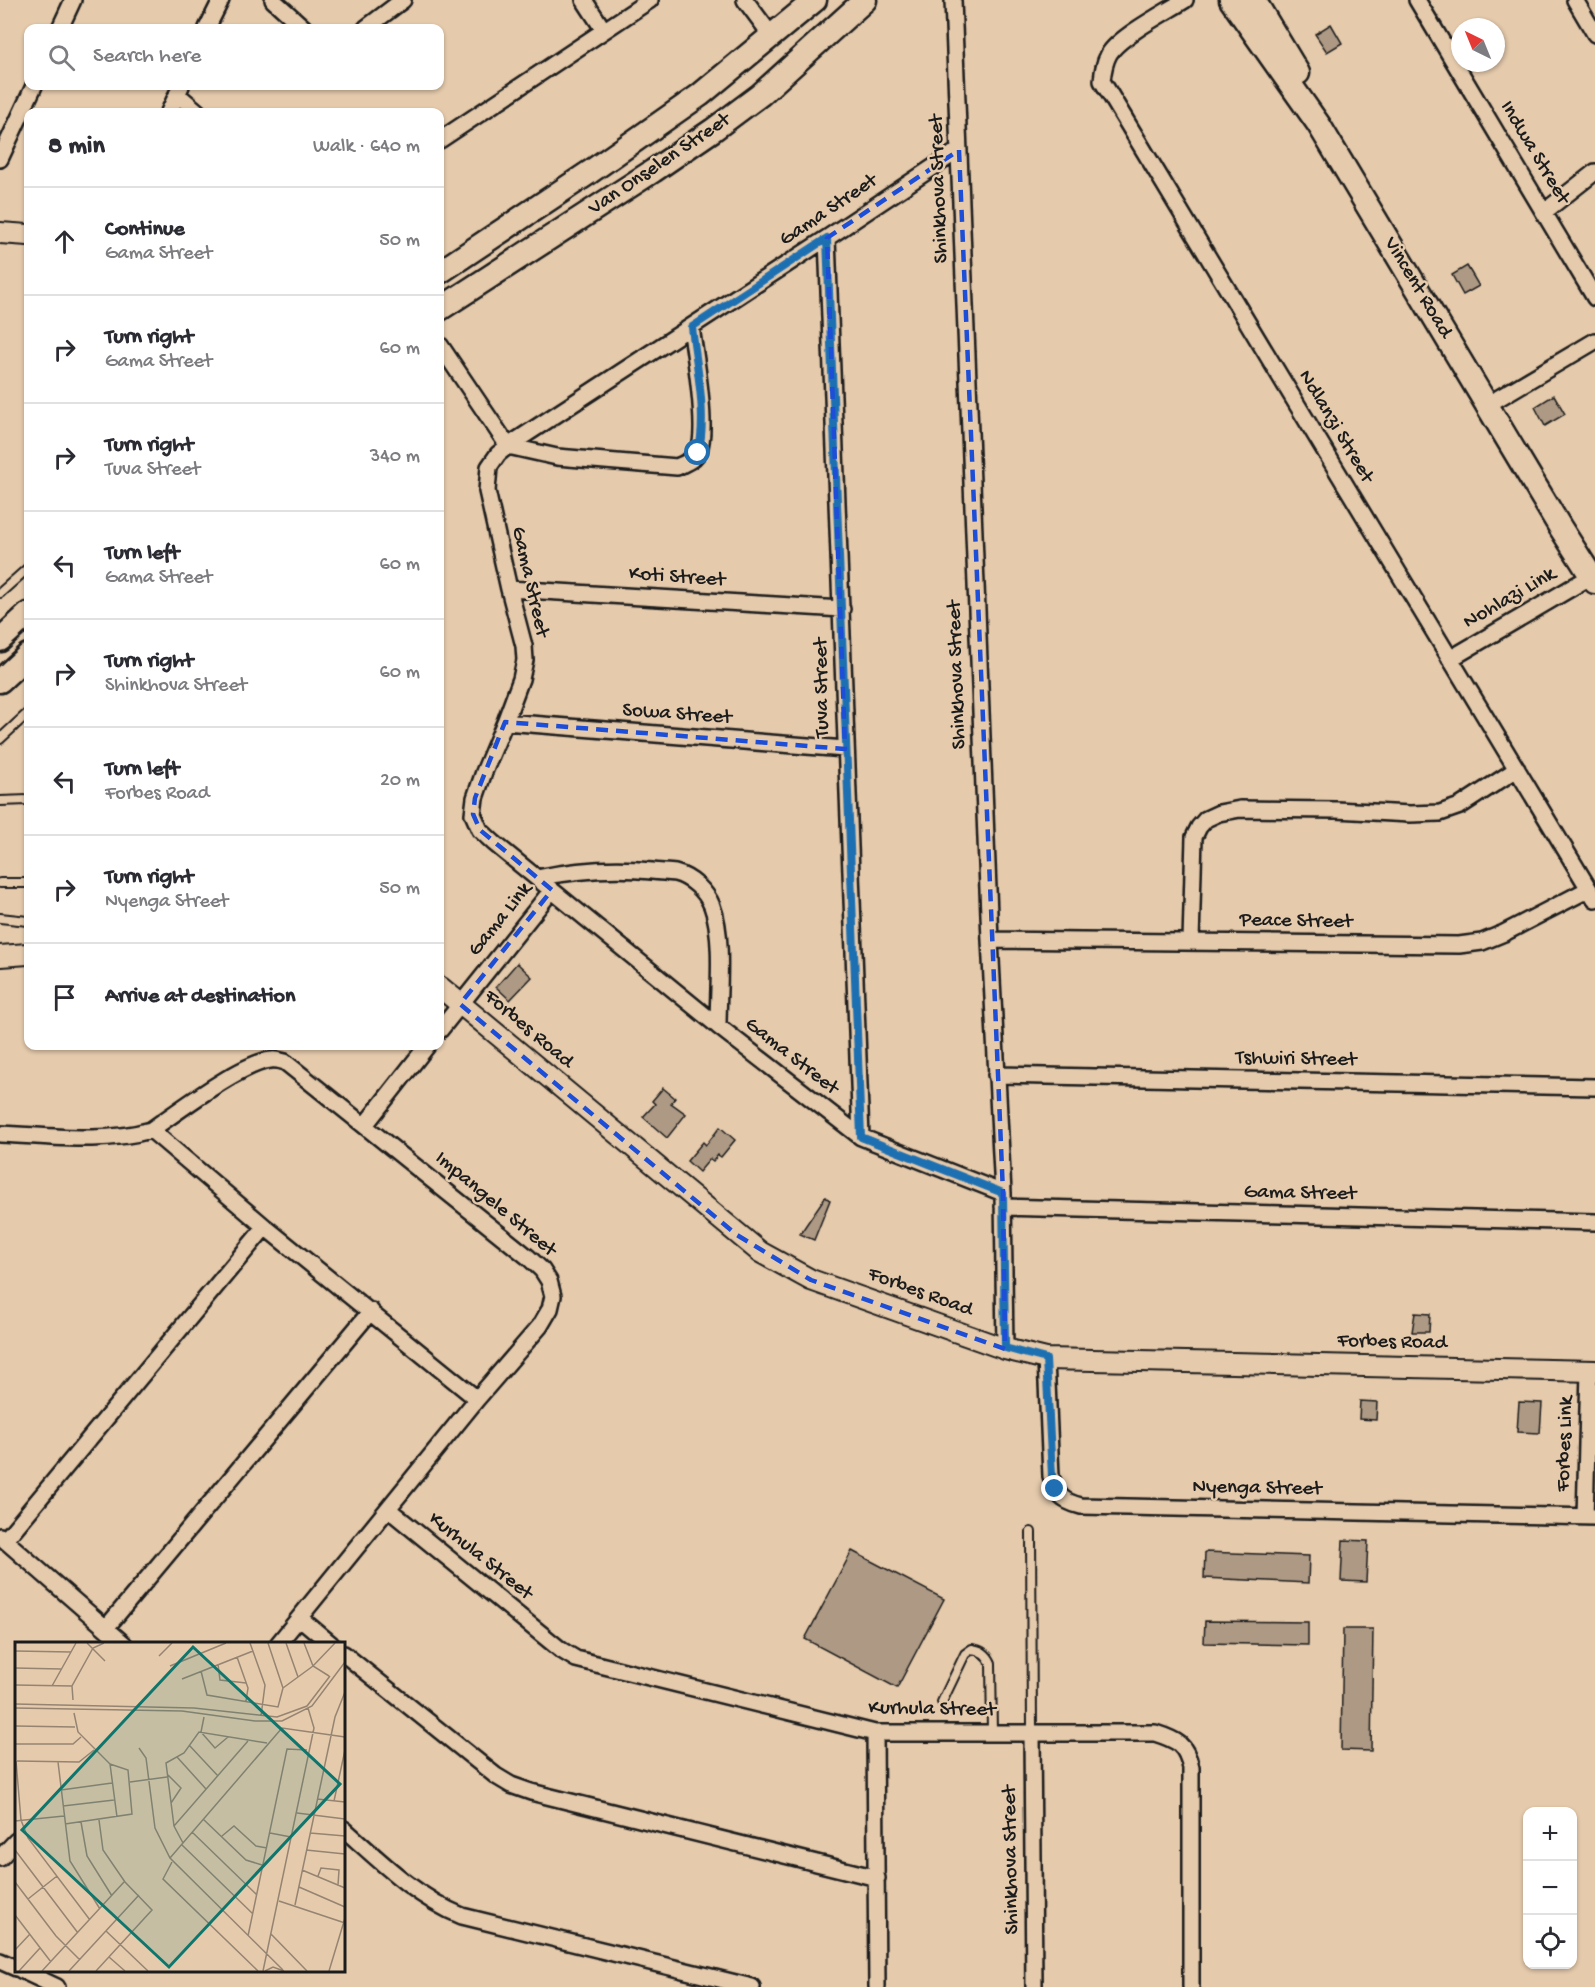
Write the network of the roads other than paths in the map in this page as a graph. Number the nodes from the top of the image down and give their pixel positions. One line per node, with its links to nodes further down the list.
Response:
1 (73, 0): 16 (street)
2 (220, 0): 17 (street)
3 (273, 0): 18 (street)
4 (403, 0): 19 (street)
5 (584, 0): 20 (street)
6 (650, 0): 20 (street)
7 (745, 0): 22 (street)
8 (815, 0): 22 (main road, Van Onselen Street)
9 (865, 0): 37 (main road, Van Onselen Street)
10 (953, 0): 28 (street, Shinkhova Street)
11 (1185, 0): 51 (street, Ndlanzi Street)
12 (1231, 0): 41 (main road, Vincent Road)
13 (1254, 0): 41 (main road, Vincent Road)
14 (1417, 0): 31 (street, Indwa Street)
15 (1575, 0): 21 (street)
16 (62, 24)
17 (209, 24)
18 (300, 24)
19 (371, 24)
20 (603, 29): 27 (street)
21 (1595, 33)
22 (771, 35): 35 (main road, Van Onselen Street)
23 (32, 90): 29 (street)
24 (179, 90): 25 (street); 26 (street)
25 (171, 108)
26 (195, 108)
27 (444, 138)
28 (959, 150): 34 (street, Gama Street); 67 (street, Shinkhova Street)
29 (0, 159)
30 (1595, 172): 31 (street)
31 (1544, 212): 36 (street, Indwa Street)
32 (0, 233): 33 (street)
33 (24, 237)
34 (827, 238): 38 (street, Gama Street); 47 (street, Tuva Street)
35 (444, 269)
36 (1595, 298)
37 (444, 306)
38 (692, 327): 42 (street, Gama Street); 42 (street)
39 (1595, 341): 41 (street)
40 (444, 351): 42 (street)
41 (1492, 403): 44 (main road, Vincent Road)
42 (508, 447): 45 (street, Gama Street)
43 (24, 572): 46 (lane)
44 (1594, 575): 51 (street, Nohlazi Link)
45 (509, 589): 47 (street, Koti Street); 54 (street, Gama Street)
46 (0, 593)
47 (842, 609): 56 (street, Tuva Street)
48 (24, 618): 49 (main road)
49 (0, 639)
50 (24, 659): 52 (main road)
51 (1450, 659): 57 (street, Ndlanzi Street)
52 (0, 681)
53 (24, 717): 55 (lane)
54 (505, 722): 56 (street, Sowa Street); 60 (street, Gama Street)
55 (0, 739)
56 (845, 749): 81 (street, Tuva Street)
57 (1517, 769): 64 (street, Ndlanzi Street); 68 (street)
58 (24, 800): 59 (lane)
59 (0, 801)
60 (537, 878): 63 (street, Gama Street); 74 (street, Gama Street)
61 (0, 883): 62 (lane)
62 (24, 883)
63 (552, 890): 72 (street, Gama Link); 74 (street, Gama Street)
64 (1592, 894): 68 (street, Peace Street)
65 (0, 918): 66 (lane)
66 (24, 921)
67 (990, 939): 68 (street, Peace Street); 76 (street, Shinkhova Street)
68 (1191, 941)
69 (24, 954): 70 (street)
70 (0, 956)
71 (444, 990): 72 (street, Forbes Road)
72 (460, 1004): 73 (street, Gama Link); 86 (street, Forbes Road)
73 (444, 1025)
74 (718, 1026): 81 (street, Gama Street)
75 (424, 1050): 78 (street)
76 (996, 1076): 77 (street, Tshwiri Street); 82 (street, Shinkhova Street)
77 (1595, 1087)
78 (365, 1125): 79 (street, Impangele Street); 89 (street, Impangele Street)
79 (151, 1130): 80 (street); 84 (street)
80 (0, 1134)
81 (861, 1137): 82 (street, Gama Street)
82 (1003, 1200): 83 (street, Gama Street); 86 (street, Shinkhova Street)
83 (1595, 1222)
84 (265, 1227): 85 (street); 93 (street)
85 (371, 1311): 89 (street); 95 (street)
86 (1005, 1348): 87 (street, Forbes Road)
87 (1046, 1359): 88 (street, Forbes Road); 91 (street, Nyenga Street)
88 (1592, 1371): 91 (street, Forbes Link)
89 (477, 1399): 90 (street, Impangele Street)
90 (388, 1509): 94 (street, Impangele Street); 103 (street, Kurhula Street)
91 (1590, 1517)
92 (1031, 1532): 102 (lane)
93 (2, 1538): 95 (street)
94 (300, 1618): 97 (street, Impangele Street); 98 (street)
95 (106, 1628): 96 (street)
96 (122, 1642)
97 (280, 1642)
98 (329, 1642)
99 (345, 1655): 107 (street)
100 (942, 1702): 101 (lane)
101 (992, 1732): 102 (street, Kurhula Street); 103 (street, Kurhula Street)
102 (1032, 1732): 114 (street, Shinkhova Street); 115 (street, Kurhula Street)
103 (874, 1733): 107 (street)
104 (345, 1830): 112 (street)
105 (15, 1842): 106 (street)
106 (0, 1858)
107 (877, 1878): 113 (street)
108 (0, 1961): 109 (street)
109 (15, 1968)
110 (23, 1972): 111 (street)
111 (57, 1987)
112 (752, 1987)
113 (877, 1987)
114 (1034, 1987)
115 (1191, 1987)

